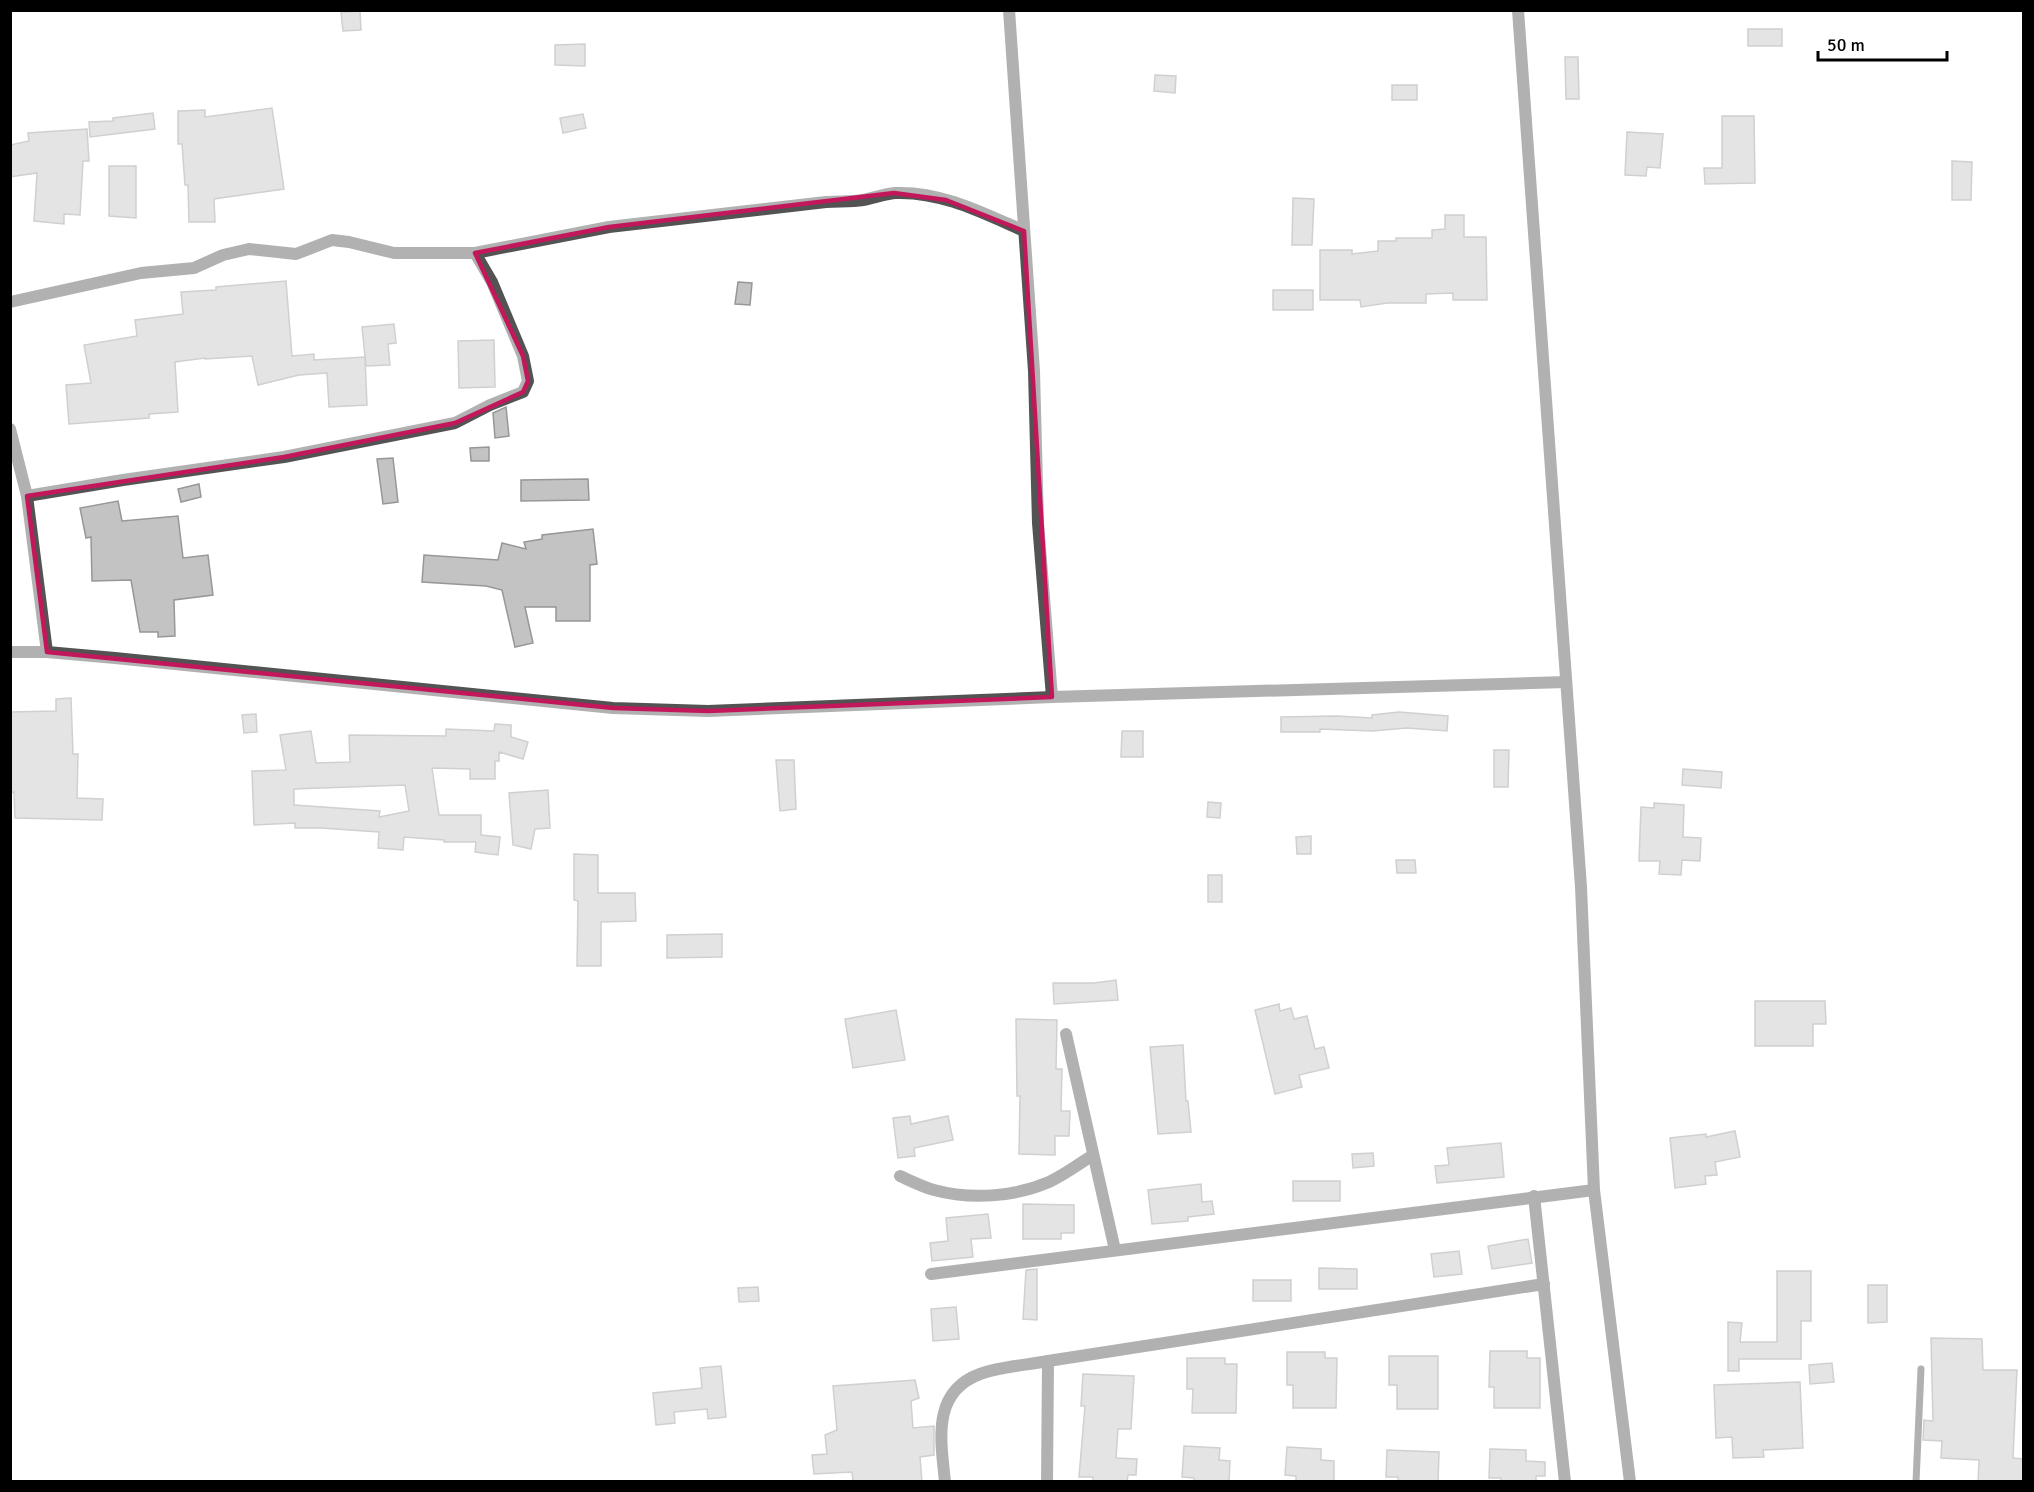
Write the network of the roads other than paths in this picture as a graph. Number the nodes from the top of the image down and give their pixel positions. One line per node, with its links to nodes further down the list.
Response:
1 (1010, 10): 3 (street)
2 (1518, 10): 10 (street)
3 (1024, 231): 4 (street); 11 (street)
4 (475, 253): 5 (street); 7 (street)
5 (10, 302)
6 (10, 429): 7 (street)
7 (27, 496): 9 (street)
8 (10, 652): 9 (street)
9 (47, 652): 11 (street)
10 (1566, 682): 11 (street); 15 (street)
11 (1052, 697)
12 (1066, 1034): 13 (street)
13 (1093, 1155): 14 (street); 17 (street)
14 (900, 1176)
15 (1594, 1190): 16 (street); 25 (street)
16 (1534, 1196): 17 (street); 19 (street)
17 (1115, 1250): 18 (street)
18 (931, 1274)
19 (1544, 1284): 20 (street); 24 (street)
20 (1048, 1361): 22 (street); 23 (street)
21 (1921, 1369): 26 (lane)
22 (945, 1482)
23 (1047, 1482)
24 (1565, 1482)
25 (1630, 1482)
26 (1916, 1482)

